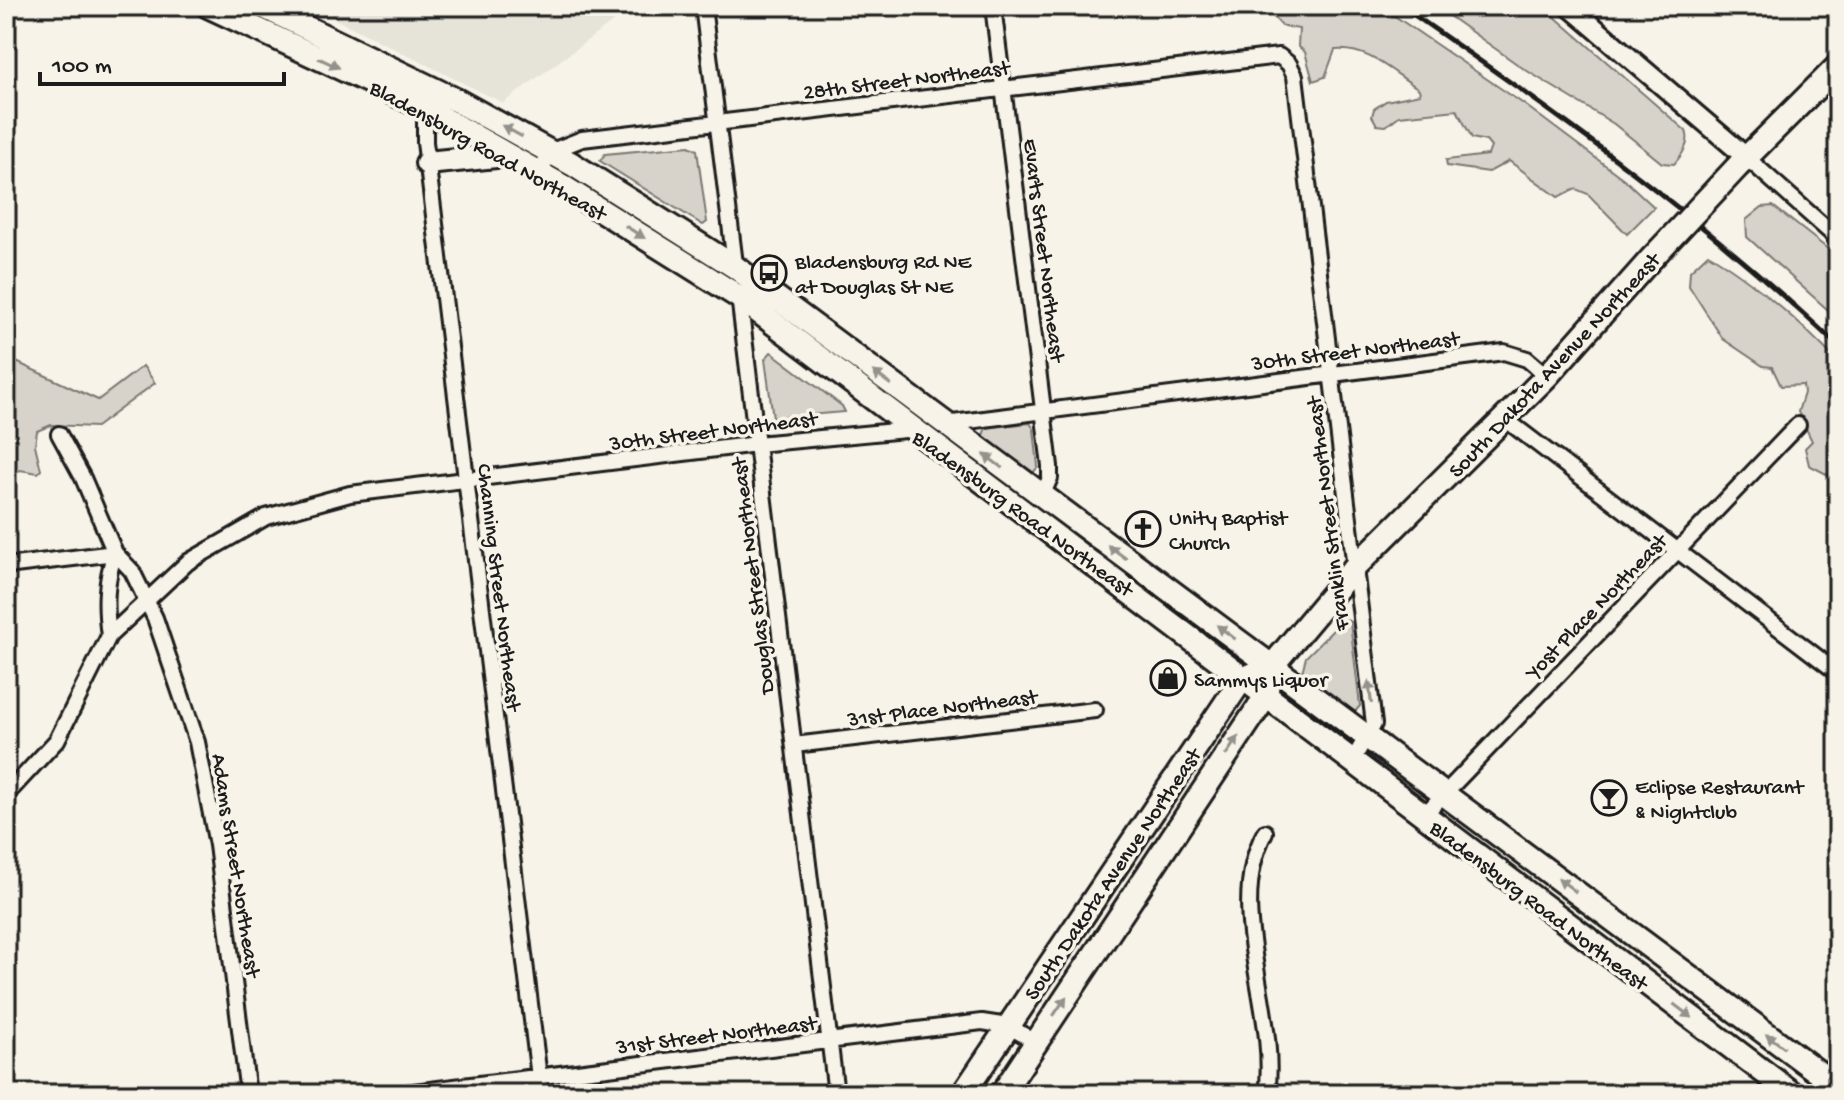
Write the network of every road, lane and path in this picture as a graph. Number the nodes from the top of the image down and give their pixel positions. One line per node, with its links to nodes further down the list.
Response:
1 (208, 6): 9 (main road, Bladensburg Road Northeast, one-way to 9)
2 (262, 6): 9 (main road, Bladensburg Road Northeast)
3 (703, 6): 10 (street, Douglas Street Northeast)
4 (993, 6): 8 (street, Evarts Street Northeast)
5 (1569, 6): 13 (street)
6 (1289, 64): 8 (street, 28th Street Northeast); 19 (street, Franklin Street Northeast)
7 (1838, 66): 13 (main road, South Dakota Avenue Northeast)
8 (1004, 88): 10 (street, 28th Street Northeast); 21 (street, Evarts Street Northeast)
9 (427, 97): 11 (main road, Bladensburg Road Northeast, one-way to 9); 12 (main road, Bladensburg Road Northeast); 14 (street, Channing Street Northeast)
10 (717, 123): 11 (street, 28th Street Northeast); 17 (street, Douglas Street Northeast)
11 (553, 154): 15 (street, 28th Street Northeast); 17 (main road, Bladensburg Road Northeast)
12 (508, 155): 14 (main road); 15 (main road, Bladensburg Road Northeast)
13 (1742, 161): 16 (street); 20 (main road, South Dakota Avenue Northeast, bridge)
14 (427, 163): 28 (street, Channing Street Northeast)
15 (537, 171): 18 (main road, Bladensburg Road Northeast, one-way to 18)
16 (1838, 239)
17 (735, 267): 18 (street, Douglas Street Northeast); 23 (main road, Bladensburg Road Northeast, one-way to 17)
18 (739, 297): 25 (main road, Bladensburg Road Northeast); 27 (street, Douglas Street Northeast)
19 (1332, 374): 20 (street, 30th Street Northeast); 21 (street, 30th Street Northeast); 33 (street, Franklin Street Northeast)
20 (1547, 376): 22 (main road, South Dakota Avenue Northeast)
21 (1044, 409): 23 (street, 30th Street Northeast); 29 (street, Evarts Street Northeast)
22 (1505, 419): 30 (street); 33 (main road, South Dakota Avenue Northeast)
23 (944, 424): 25 (street, 30th Street Northeast); 29 (main road, Bladensburg Road Northeast, one-way to 23)
24 (1798, 425): 30 (street, Yost Place Northeast)
25 (911, 429): 27 (street, 30th Street Northeast); 38 (main road, Bladensburg Road Northeast)
26 (59, 434): 31 (street, Adams Street Northeast)
27 (757, 444): 28 (street, 30th Street Northeast); 42 (street, Douglas Street Northeast)
28 (465, 481): 34 (street, 30th Street Northeast); 53 (street, Channing Street Northeast)
29 (1041, 498): 36 (main road, Bladensburg Road Northeast, one-way to 29)
30 (1676, 552): 37 (street); 45 (street, Yost Place Northeast)
31 (115, 553): 32 (street); 34 (street, Adams Street Northeast); 35 (street)
32 (6, 566)
33 (1355, 567): 36 (main road, South Dakota Avenue Northeast); 41 (street, Franklin Street Northeast, one-way to 33)
34 (147, 600): 35 (street, 30th Street Northeast); 55 (street, Adams Street Northeast)
35 (109, 636): 46 (street, 30th Street Northeast)
36 (1272, 666): 38 (main road, South Dakota Avenue Northeast); 39 (main road, South Dakota Avenue Northeast); 41 (main road, Bladensburg Road Northeast)
37 (1838, 673)
38 (1242, 679): 39 (main road, Bladensburg Road Northeast); 44 (main road, South Dakota Avenue Northeast)
39 (1266, 696): 43 (main road, Bladensburg Road Northeast); 47 (main road, South Dakota Avenue Northeast, one-way to 39)
40 (1095, 710): 42 (street, 31st Place Northeast)
41 (1366, 737): 43 (street, Franklin Street Northeast); 45 (main road, Bladensburg Road Northeast)
42 (794, 745): 51 (street, Douglas Street Northeast)
43 (1351, 763): 48 (main road, Bladensburg Road Northeast)
44 (1174, 780): 47 (main road); 50 (main road, South Dakota Avenue Northeast)
45 (1444, 794): 48 (street, Yost Place Northeast); 54 (main road, Bladensburg Road Northeast, one-way to 45)
46 (6, 795)
47 (1198, 797): 52 (main road, South Dakota Avenue Northeast, one-way to 47)
48 (1423, 816): 62 (main road, Bladensburg Road Northeast, one-way to 62)
49 (1265, 832): 61 (street)
50 (1008, 1026): 51 (street, 31st Street Northeast); 52 (street, 31st Street Northeast); 59 (main road, South Dakota Avenue Northeast)
51 (829, 1041): 53 (street, 31st Street Northeast); 58 (street, Douglas Street Northeast)
52 (1036, 1042): 60 (main road, South Dakota Avenue Northeast)
53 (539, 1077): 56 (street, 31st Street Northeast); 57 (street, Channing Street Northeast)
54 (1838, 1087)
55 (248, 1094)
56 (397, 1094)
57 (541, 1094)
58 (836, 1094)
59 (963, 1094)
60 (1002, 1094)
61 (1267, 1094)
62 (1793, 1094)

